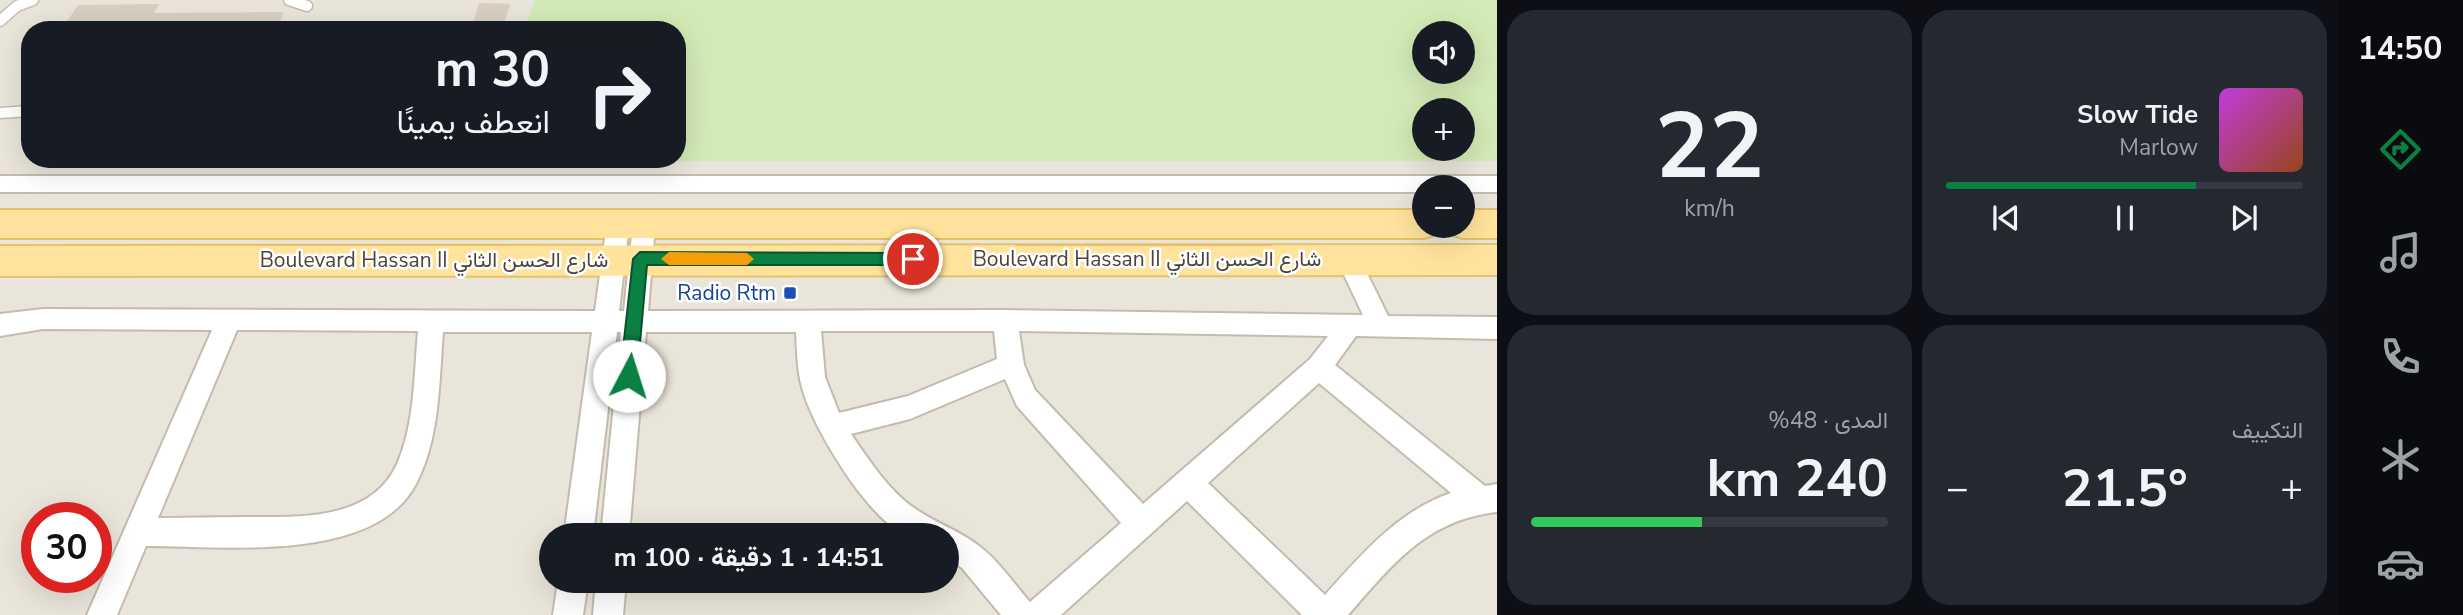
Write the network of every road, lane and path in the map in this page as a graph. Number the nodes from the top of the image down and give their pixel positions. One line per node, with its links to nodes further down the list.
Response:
1 (33, 0): 4 (lane)
2 (289, 0): 3 (lane)
3 (307, 6)
4 (0, 21)
5 (21, 112): 6 (lane)
6 (0, 113)
7 (0, 184): 8 (street)
8 (1497, 184)
9 (0, 224): 13 (main road, Boulevard Hassan II شارع الحسن الثاني)
10 (1412, 224): 13 (main road, Boulevard Hassan II شارع الحسن الثاني)
11 (1475, 224): 12 (main road)
12 (1497, 224)
13 (629, 242): 14 (main road, Boulevard Hassan II شارع الحسن الثاني); 16 (main road, Boulevard Hassan II شارع الحسن الثاني); 21 (street); 22 (street)
14 (1349, 260): 15 (main road, Boulevard Hassan II شارع الحسن الثاني); 25 (street)
15 (1497, 260)
16 (0, 261)
17 (229, 320): 20 (street); 23 (street); 36 (street)
18 (808, 320): 19 (street); 22 (street); 29 (street)
19 (1005, 320): 24 (street); 27 (street)
20 (432, 321): 21 (street); 36 (street)
21 (604, 321): 22 (street); 32 (street)
22 (633, 322): 33 (street)
23 (0, 326)
24 (1349, 327): 25 (street); 28 (street)
25 (1381, 328): 26 (street)
26 (1497, 328)
27 (1010, 365): 29 (street); 35 (street)
28 (1319, 367): 30 (street); 31 (street)
29 (830, 427): 34 (street)
30 (1187, 482): 35 (street); 45 (street)
31 (1488, 498): 45 (street)
32 (580, 523)
33 (616, 523)
34 (913, 523)
35 (1142, 523): 44 (street)
36 (138, 532): 40 (street)
37 (959, 549): 43 (street)
38 (572, 593): 41 (street)
39 (610, 593): 42 (street)
40 (102, 615)
41 (569, 615)
42 (608, 615)
43 (1021, 615)
44 (1038, 615)
45 (1326, 615)

